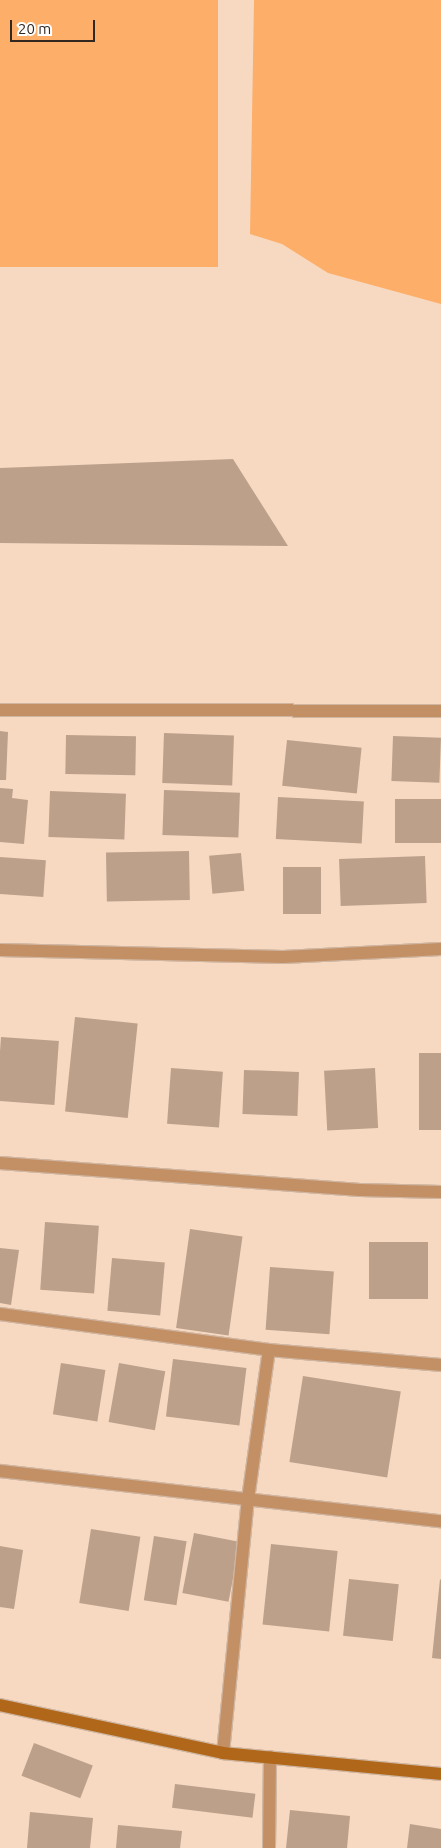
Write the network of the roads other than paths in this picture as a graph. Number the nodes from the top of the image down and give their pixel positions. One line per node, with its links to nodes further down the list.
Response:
1 (0, 710): 2 (street)
2 (441, 711)
3 (441, 949): 4 (street)
4 (0, 950)
5 (0, 1163): 6 (street)
6 (441, 1192)
7 (0, 1314): 8 (street)
8 (269, 1350): 9 (street); 11 (street)
9 (441, 1365)
10 (0, 1471): 11 (street)
11 (248, 1499): 12 (street); 14 (street)
12 (441, 1521)
13 (0, 1705): 14 (main road)
14 (223, 1753): 15 (main road)
15 (270, 1757): 16 (main road); 17 (street)
16 (441, 1774)
17 (269, 1848)

